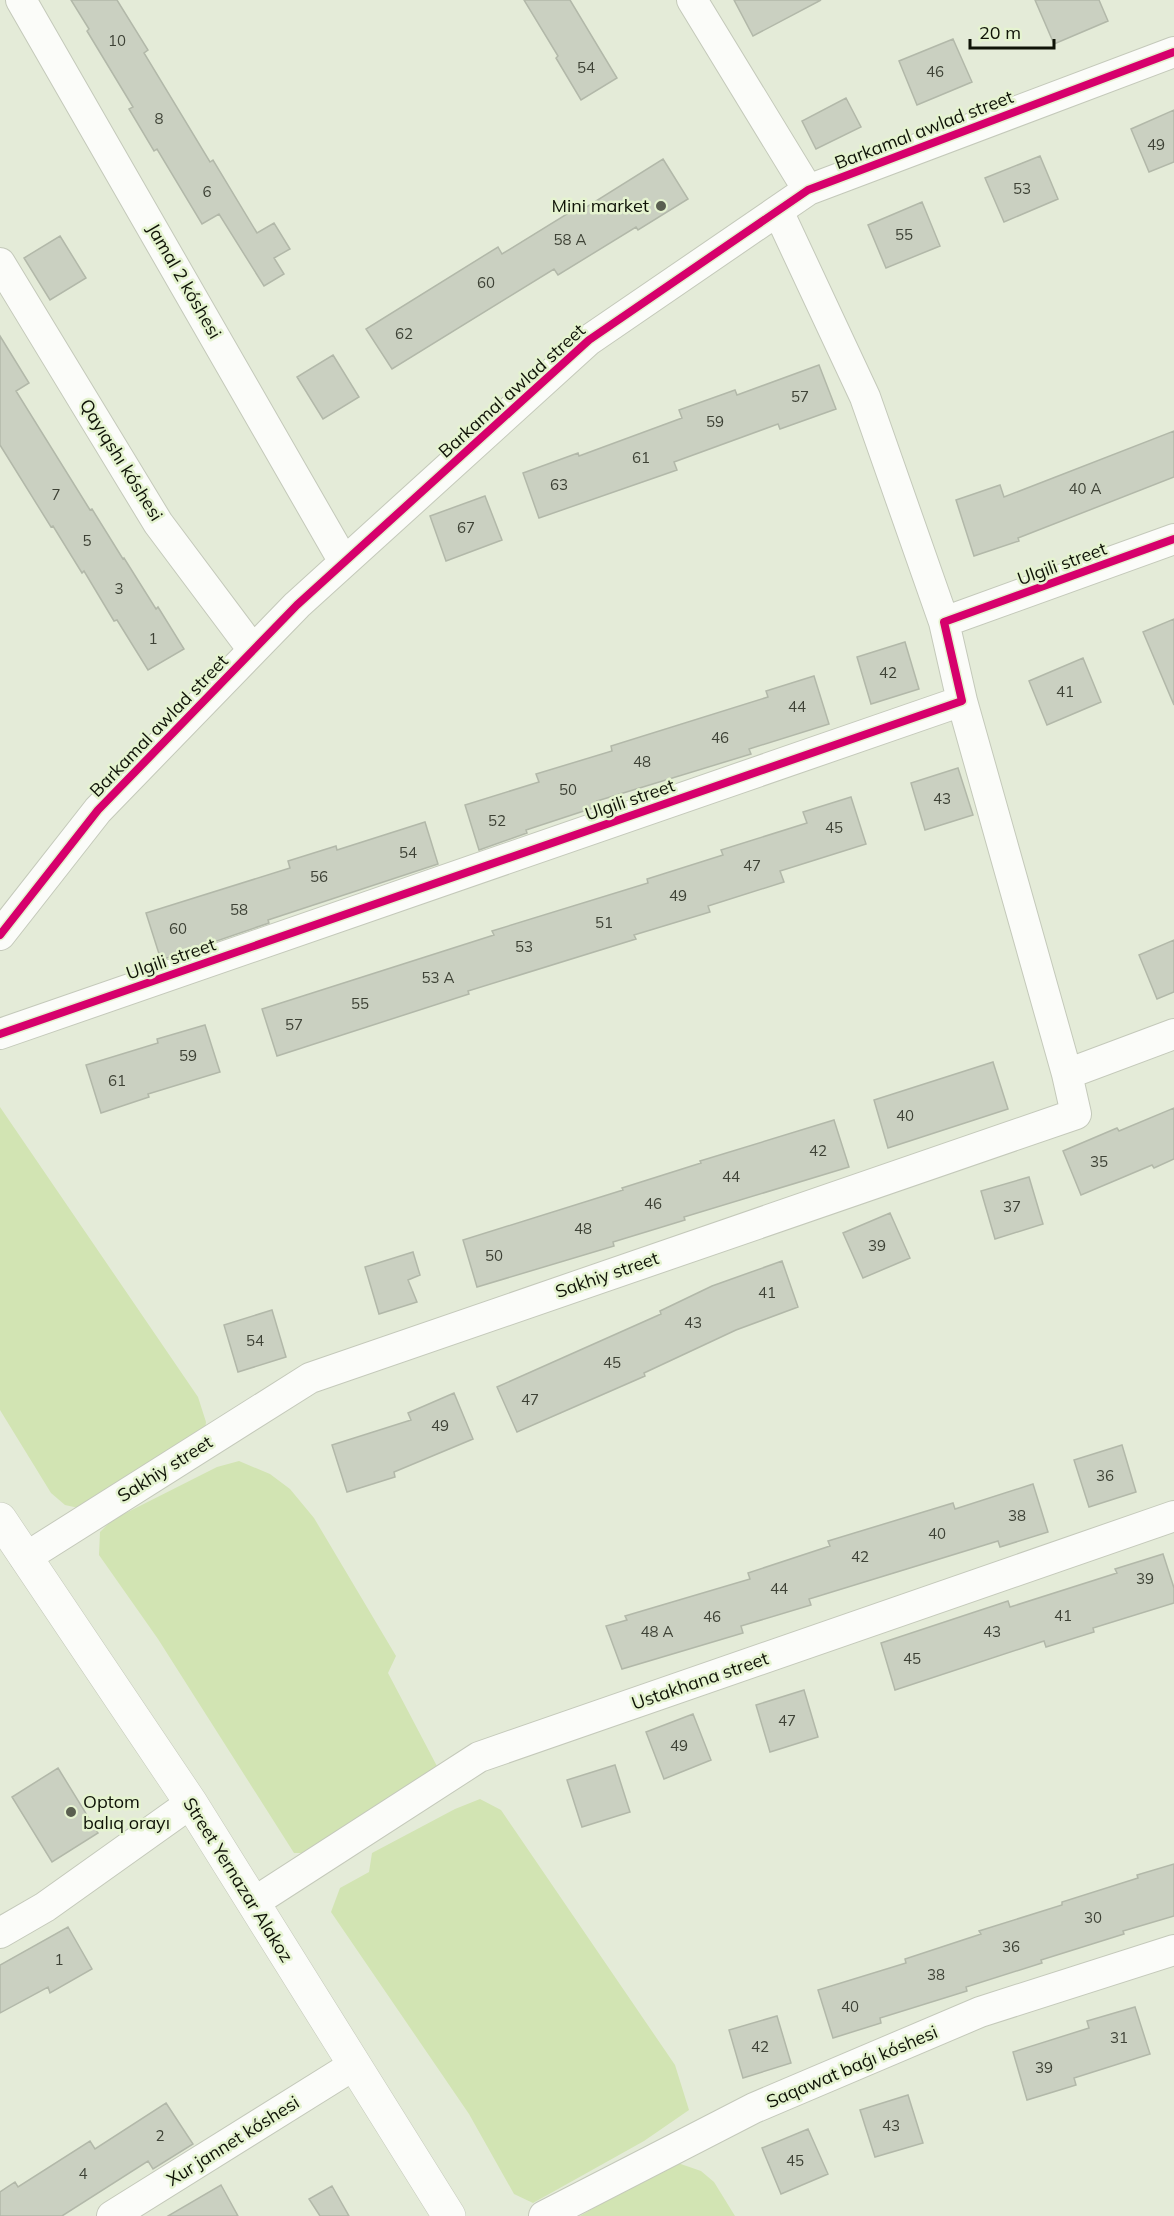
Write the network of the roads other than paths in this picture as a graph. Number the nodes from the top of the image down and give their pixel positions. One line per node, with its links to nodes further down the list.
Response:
1 (21, 0): 8 (street, Jamal 2 kóshesi)
2 (692, 0): 4 (street)
3 (1174, 52): 4 (street, Barkamal awlad street)
4 (808, 190): 5 (street, Barkamal awlad street)
5 (778, 211): 8 (street, Barkamal awlad street); 9 (street)
6 (0, 263): 10 (street, Qayıqshı kóshesi)
7 (1174, 539): 9 (street, Ulgili street)
8 (344, 562): 10 (street, Barkamal awlad street)
9 (944, 622): 11 (street)
10 (253, 650): 12 (street, Barkamal awlad street)
11 (962, 701): 13 (street, Ulgili street); 15 (street)
12 (0, 935)
13 (0, 1034)
14 (1174, 1034): 15 (street)
15 (1067, 1074): 17 (street, Sakhiy street)
16 (1174, 1516): 19 (street, Ustakhana street)
17 (9, 1541): 18 (main road, Street Yernazar Alakoz)
18 (191, 1803): 19 (main road, Street Yernazar Alakoz); 20 (street)
19 (253, 1903): 22 (main road, Street Yernazar Alakoz)
20 (0, 1933)
21 (1174, 1950): 25 (street, Saqawat baǵı kóshesi)
22 (354, 2065): 23 (street, Xur jannet kóshesi); 24 (main road, Street Yernazar Alakoz)
23 (112, 2216)
24 (448, 2216)
25 (544, 2216)

